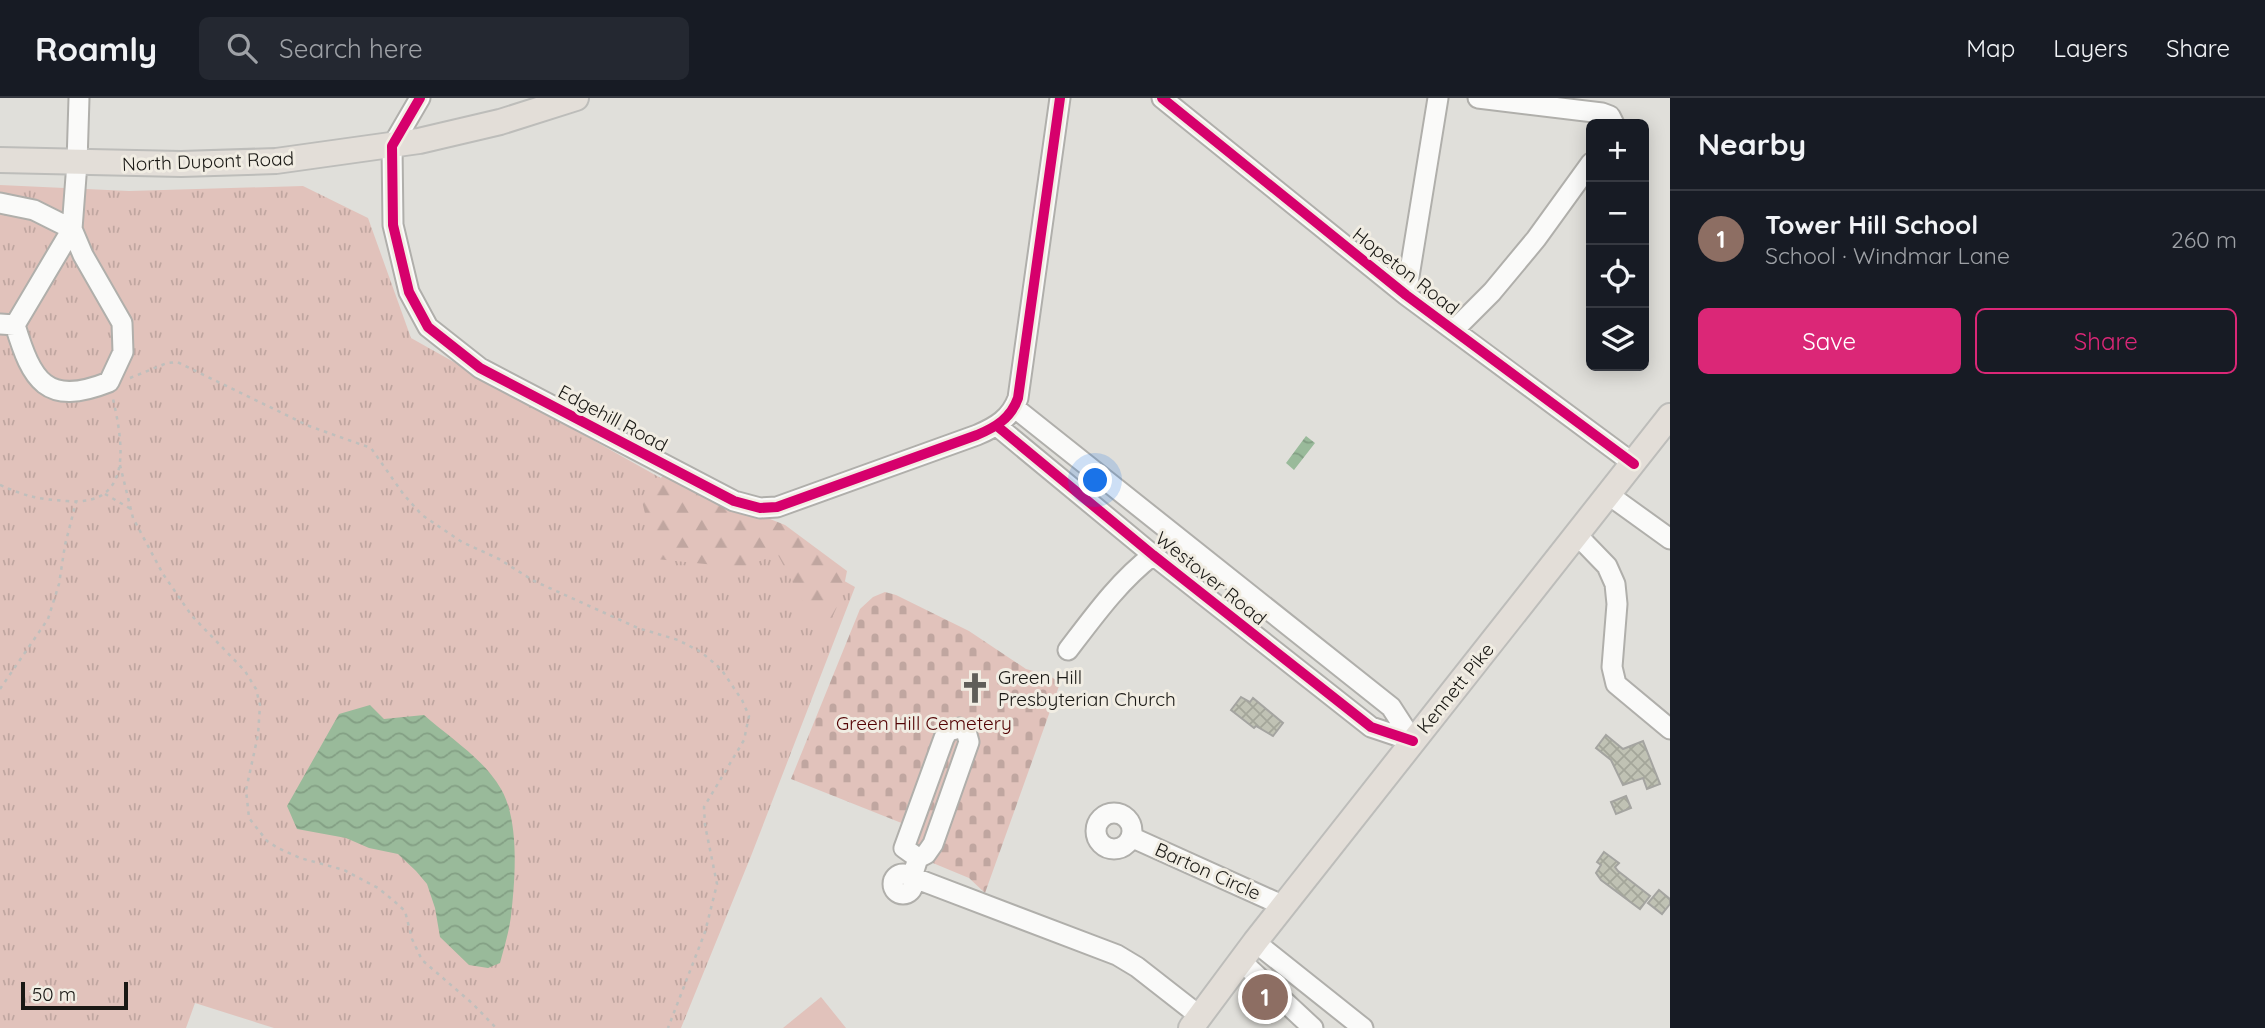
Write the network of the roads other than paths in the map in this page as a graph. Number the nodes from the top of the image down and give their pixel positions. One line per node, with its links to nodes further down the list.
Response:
1 (79, 98): 11 (street)
2 (420, 98): 9 (street)
3 (576, 98): 9 (main road, North Dupont Road)
4 (1060, 98): 18 (street)
5 (1162, 98): 15 (street, Hopeton Road)
6 (1438, 98): 15 (street)
7 (1478, 98): 8 (street)
8 (1612, 119)
9 (392, 146): 11 (main road, North Dupont Road); 19 (street, Edgehill Road)
10 (0, 160): 11 (main road, North Dupont Road)
11 (77, 163): 14 (street)
12 (1586, 170): 17 (street)
13 (0, 203): 14 (street)
14 (72, 229): 16 (street); 16 (street)
15 (1406, 295): 17 (street, Hopeton Road)
16 (7, 325)
17 (1454, 330): 21 (street, Hopeton Road)
18 (1015, 408): 19 (street, Edgehill Road); 28 (street, Westover Road)
19 (997, 426): 25 (street, Westover Road)
20 (1667, 427): 21 (main road, Kennett Pike)
21 (1634, 464): 22 (main road, Kennett Pike)
22 (1608, 495): 23 (main road, Kennett Pike); 24 (street)
23 (1577, 534): 27 (street); 28 (main road, Kennett Pike)
24 (1670, 539)
25 (1153, 555): 26 (street); 28 (street, Westover Road)
26 (1068, 650)
27 (1670, 729)
28 (1413, 741): 31 (main road, Kennett Pike)
29 (1131, 837): 31 (street, Barton Circle)
30 (918, 858): 30 (street); 33 (street)
31 (1284, 906): 32 (main road, Kennett Pike)
32 (1248, 952): 33 (main road, Kennett Pike); 34 (street); 35 (street)
33 (1196, 1022)
34 (1313, 1028)
35 (1363, 1028)

